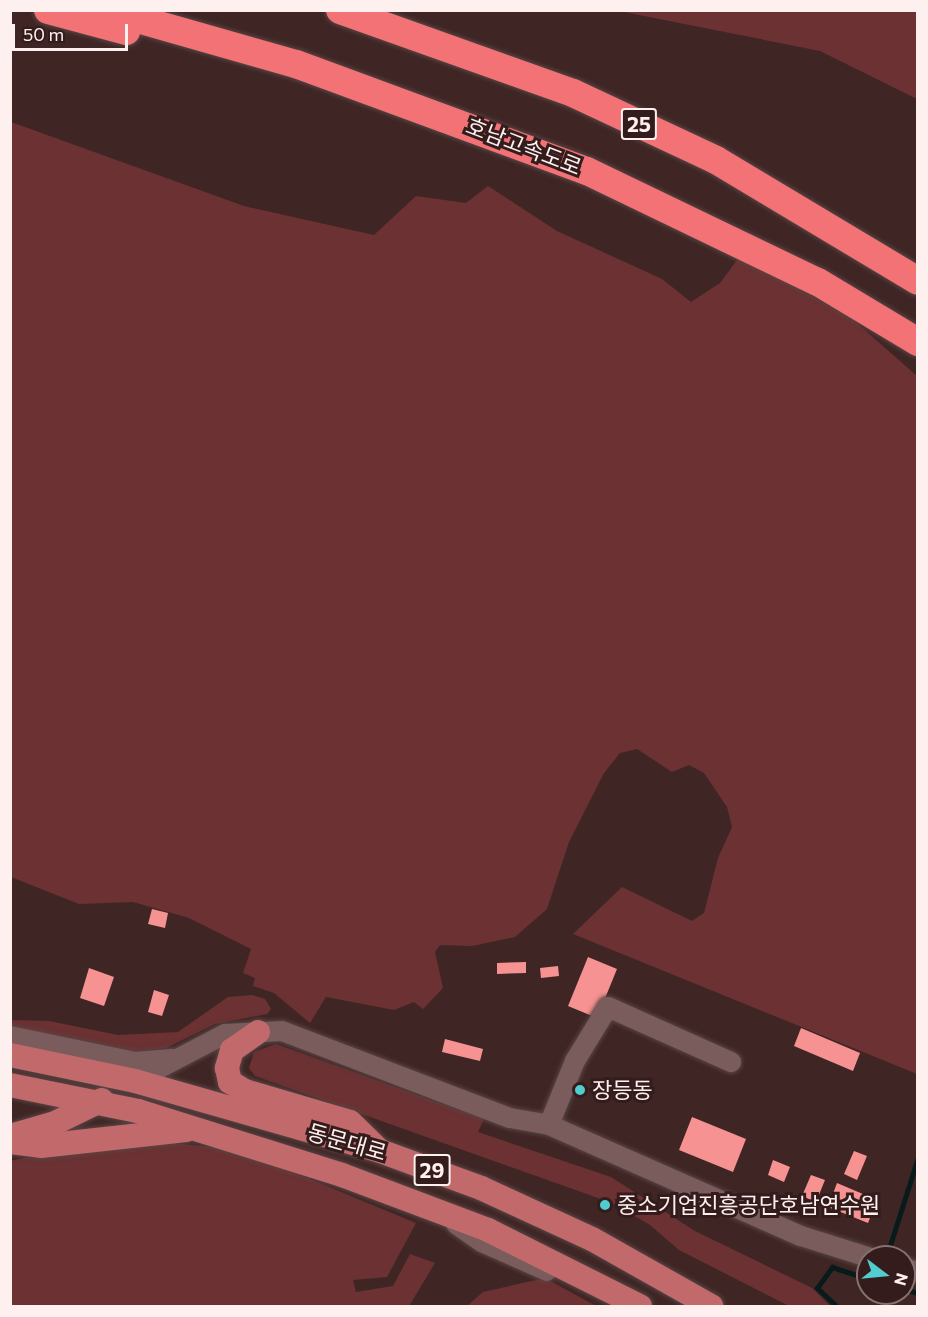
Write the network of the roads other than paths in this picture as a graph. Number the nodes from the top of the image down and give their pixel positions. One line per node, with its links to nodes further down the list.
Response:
1 (48, 10): 4 (highway)
2 (106, 10): 4 (highway, 호남고속도로)
3 (340, 10): 5 (highway, 25)
4 (296, 64): 6 (highway, 호남고속도로)
5 (918, 281)
6 (918, 342)
7 (258, 1032): 10 (street); 15 (street); 19 (main road)
8 (10, 1036): 10 (street)
9 (10, 1055): 12 (main road, 동문대로 / 29)
10 (179, 1058): 12 (street)
11 (731, 1062): 15 (street)
12 (135, 1081): 14 (main road); 19 (main road, 동문대로 / 29)
13 (10, 1085): 14 (main road, 동문대로 / 29)
14 (99, 1102): 16 (main road, 동문대로 / 29); 17 (main road)
15 (549, 1125): 21 (street)
16 (197, 1129): 18 (main road); 20 (main road, 동문대로 / 29)
17 (10, 1136)
18 (10, 1142)
19 (380, 1151): 24 (main road, 동문대로 / 29)
20 (444, 1215): 22 (street); 23 (main road, 동문대로 / 29)
21 (856, 1253)
22 (615, 1306)
23 (640, 1306)
24 (711, 1306)

